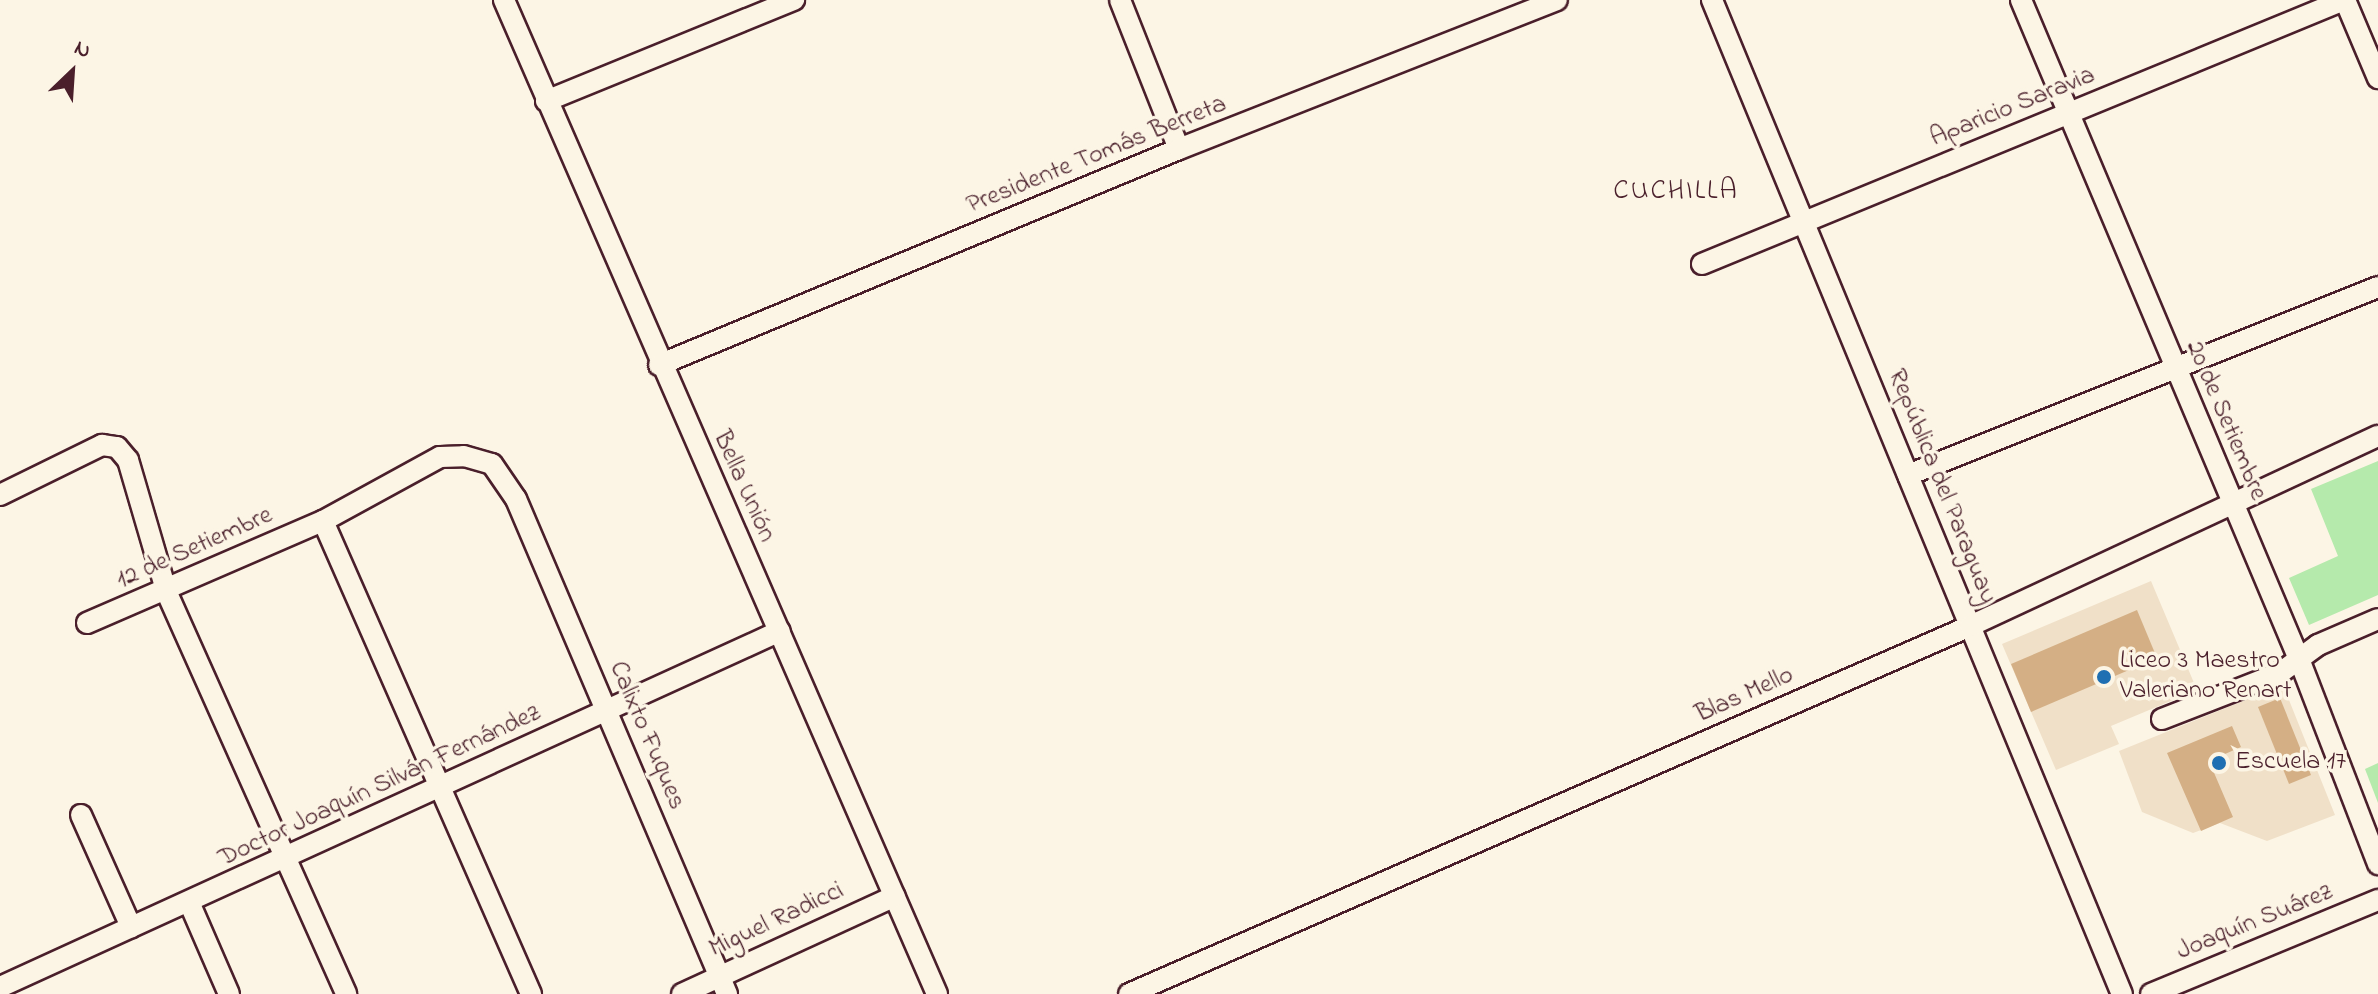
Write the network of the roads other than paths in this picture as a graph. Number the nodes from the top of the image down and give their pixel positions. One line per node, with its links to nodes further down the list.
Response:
1 (504, 0): 9 (street, Bella Unión)
2 (794, 0): 9 (street)
3 (1120, 0): 11 (street)
4 (1557, 0): 11 (street, Presidente Tomás Berreta)
5 (1712, 0): 12 (street, República del Paraguay)
6 (2021, 0): 10 (street, 20 de Setiembre)
7 (2345, 0): 8 (street); 10 (street, Aparicio Saravia)
8 (2378, 78)
9 (546, 101): 15 (street, Bella Unión)
10 (2071, 113): 12 (street, Aparicio Saravia); 16 (street, 20 de Setiembre)
11 (1179, 149): 15 (street, Presidente Tomás Berreta)
12 (1805, 222): 13 (street, Aparicio Saravia); 18 (street, República del Paraguay)
13 (1702, 264)
14 (2378, 287): 16 (street)
15 (659, 365): 26 (street, Bella Unión)
16 (2174, 368): 18 (street); 20 (street, 20 de Setiembre)
17 (2378, 436): 20 (street, Blas Mello)
18 (1908, 475): 25 (street, República del Paraguay)
19 (0, 495): 22 (street)
20 (2232, 503): 25 (street, Blas Mello); 27 (street, 20 de Setiembre)
21 (323, 521): 22 (street, 12 de Setiembre); 28 (street, Calixto Fuques); 30 (street)
22 (167, 593): 24 (street, 12 de Setiembre); 32 (street)
23 (2378, 619): 27 (street)
24 (87, 623)
25 (1970, 626): 45 (street, Blas Mello); 46 (street, República del Paraguay)
26 (780, 631): 28 (street, Doctor Joaquín Silván Fernández); 34 (street, Bella Unión)
27 (2299, 659): 29 (street); 33 (street, 20 de Setiembre)
28 (607, 711): 30 (street, Doctor Joaquín Silván Fernández); 38 (street, Calixto Fuques)
29 (2162, 719)
30 (440, 790): 32 (street, Doctor Joaquín Silván Fernández); 42 (street)
31 (81, 815): 37 (street)
32 (288, 859): 36 (street, Doctor Joaquín Silván Fernández); 41 (street)
33 (2378, 864)
34 (895, 896): 38 (street, Miguel Radicci); 44 (street, Bella Unión)
35 (2378, 900): 47 (street, Joaquín Suárez)
36 (189, 902): 37 (street, Doctor Joaquín Silván Fernández); 40 (street)
37 (131, 927): 39 (street, Doctor Joaquín Silván Fernández)
38 (724, 985): 43 (street, Miguel Radicci)
39 (0, 987)
40 (229, 994)
41 (346, 994)
42 (531, 994)
43 (682, 994)
44 (937, 994)
45 (1129, 994)
46 (2122, 994)
47 (2151, 994)

